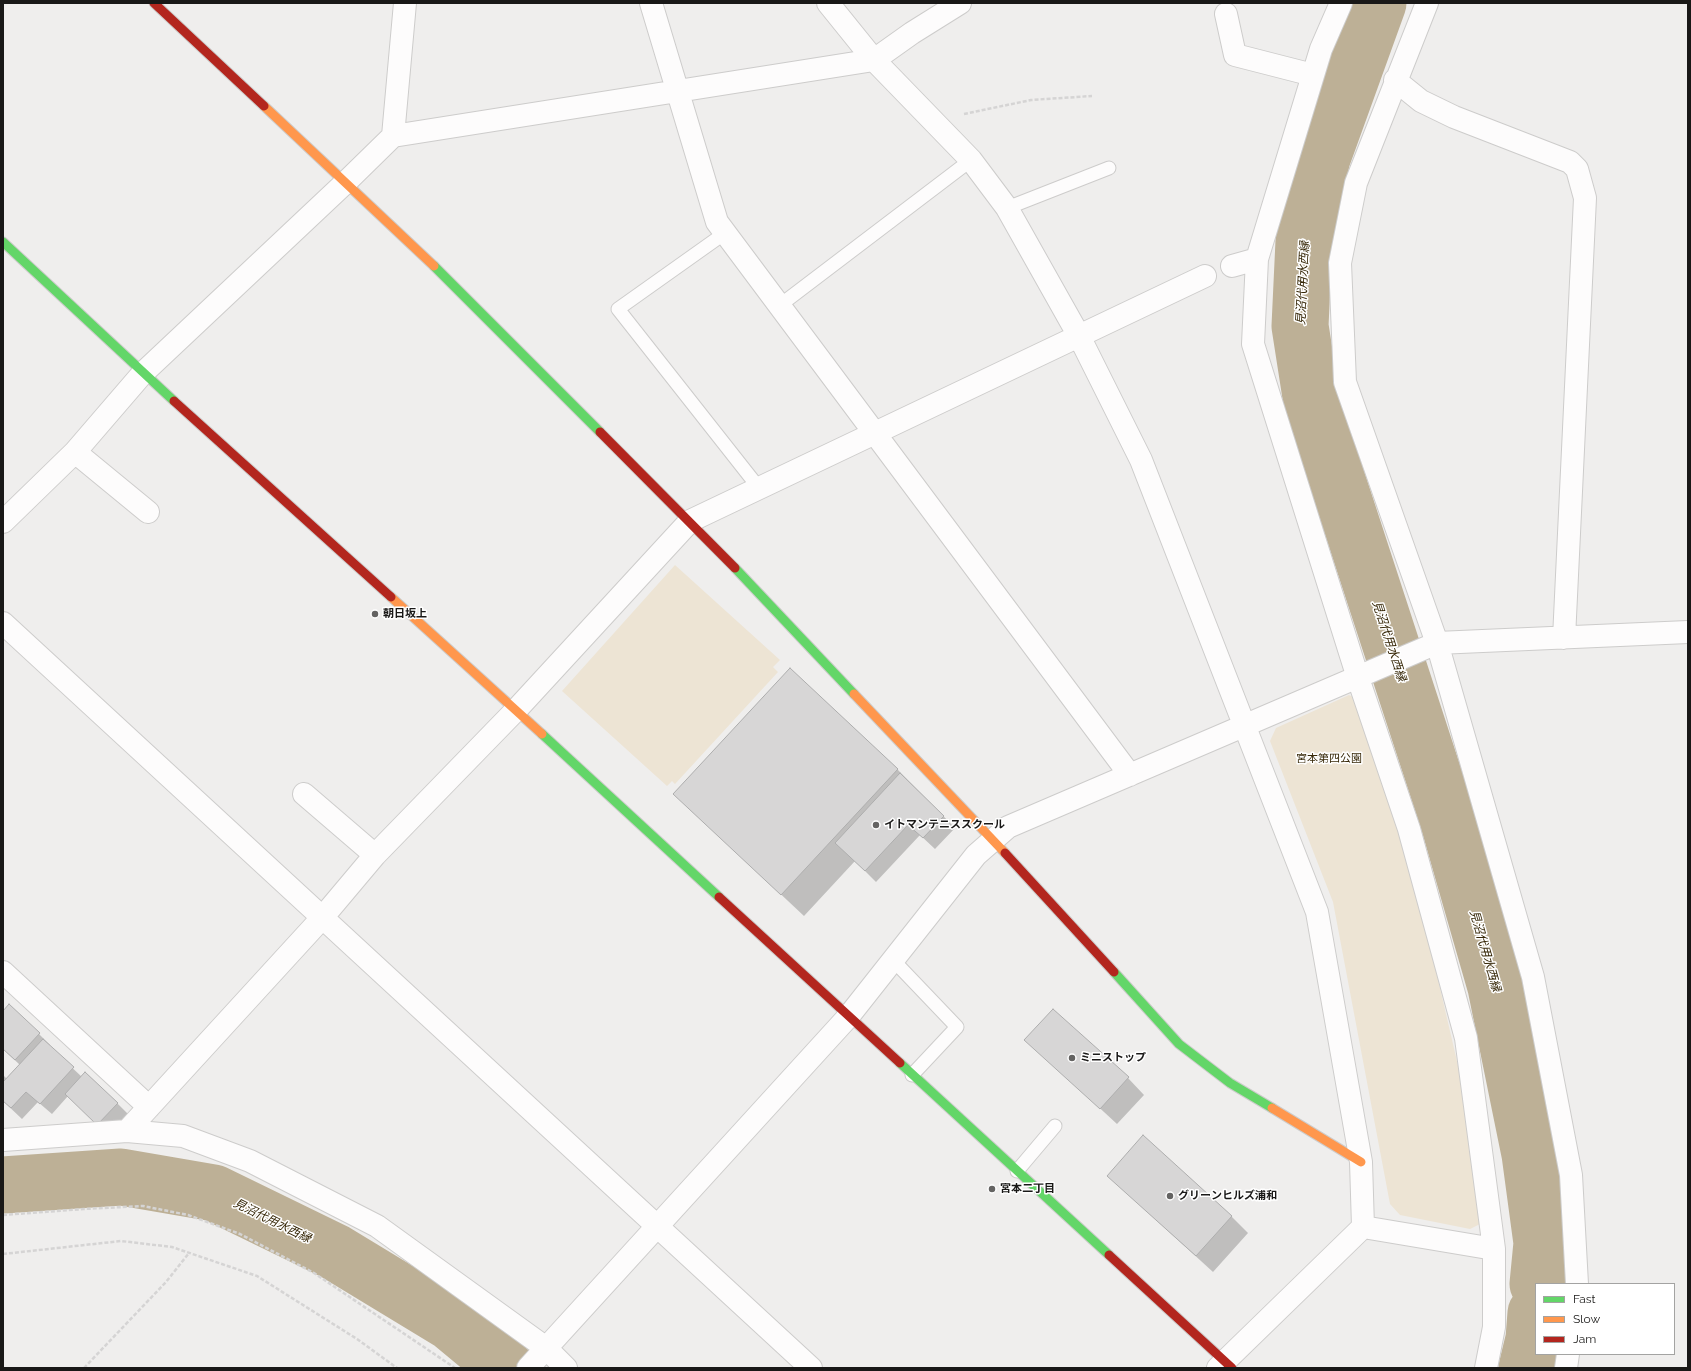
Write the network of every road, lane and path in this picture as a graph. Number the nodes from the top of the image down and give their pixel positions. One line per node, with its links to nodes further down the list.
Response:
1 (154, 3): 18 (street)
2 (405, 3): 15 (street)
3 (651, 3): 12 (street)
4 (828, 3): 9 (street)
5 (960, 3): 9 (street)
6 (1341, 3): 10 (street)
7 (1427, 3): 11 (street)
8 (1226, 14): 10 (street)
9 (874, 60): 12 (street); 14 (street)
10 (1313, 75): 22 (street)
11 (1395, 80): 36 (street); 37 (street)
12 (678, 91): 15 (street); 20 (street)
13 (1092, 96): 14 (path)
14 (933, 120): 16 (street)
15 (393, 136): 18 (street)
16 (971, 160): 19 (street); 25 (lane)
17 (1109, 168): 19 (lane)
18 (346, 182): 27 (street); 32 (street)
19 (1007, 208): 26 (street)
20 (725, 233): 25 (street); 30 (lane)
21 (3, 242): 27 (street)
22 (1256, 259): 23 (street); 38 (street)
23 (1232, 266)
24 (1205, 276): 26 (street)
25 (779, 306): 28 (street)
26 (1079, 336): 28 (street); 40 (street)
27 (143, 373): 29 (street); 39 (street)
28 (874, 433): 30 (street); 41 (street)
29 (75, 452): 31 (street); 33 (street)
30 (759, 488): 32 (street)
31 (148, 512)
32 (690, 520): 39 (street); 43 (street)
33 (3, 522)
34 (3, 622): 45 (street)
35 (1688, 632): 36 (street)
36 (1564, 638): 37 (street)
37 (1429, 646): 38 (street); 62 (street)
38 (1365, 675): 40 (street); 59 (street)
39 (516, 710): 44 (street); 48 (street)
40 (1243, 726): 41 (street); 54 (street)
41 (1130, 775): 43 (street)
42 (304, 794): 44 (street)
43 (993, 840): 46 (street); 54 (street)
44 (375, 855): 45 (street)
45 (322, 918): 50 (street); 57 (street)
46 (893, 960): 48 (street); 49 (lane)
47 (3, 973): 50 (street)
48 (848, 1017): 49 (street); 57 (street)
49 (912, 1075): 55 (street)
50 (149, 1107): 52 (street)
51 (1055, 1126): 55 (lane)
52 (127, 1131): 53 (street); 64 (street)
53 (3, 1140)
54 (1361, 1162): 58 (street)
55 (1017, 1171): 65 (street)
56 (3, 1215): 68 (path)
57 (658, 1225): 64 (street); 70 (street)
58 (1363, 1227): 59 (street); 65 (street)
59 (1494, 1249): 71 (street)
60 (189, 1253): 61 (path); 66 (path); 67 (path)
61 (3, 1254)
62 (1577, 1283)
63 (1568, 1355): 72 (street)
64 (537, 1358): 69 (street)
65 (1225, 1366)
66 (84, 1368)
67 (397, 1368)
68 (455, 1368)
69 (566, 1368)
70 (811, 1368)
71 (1486, 1368)
72 (1566, 1368)

